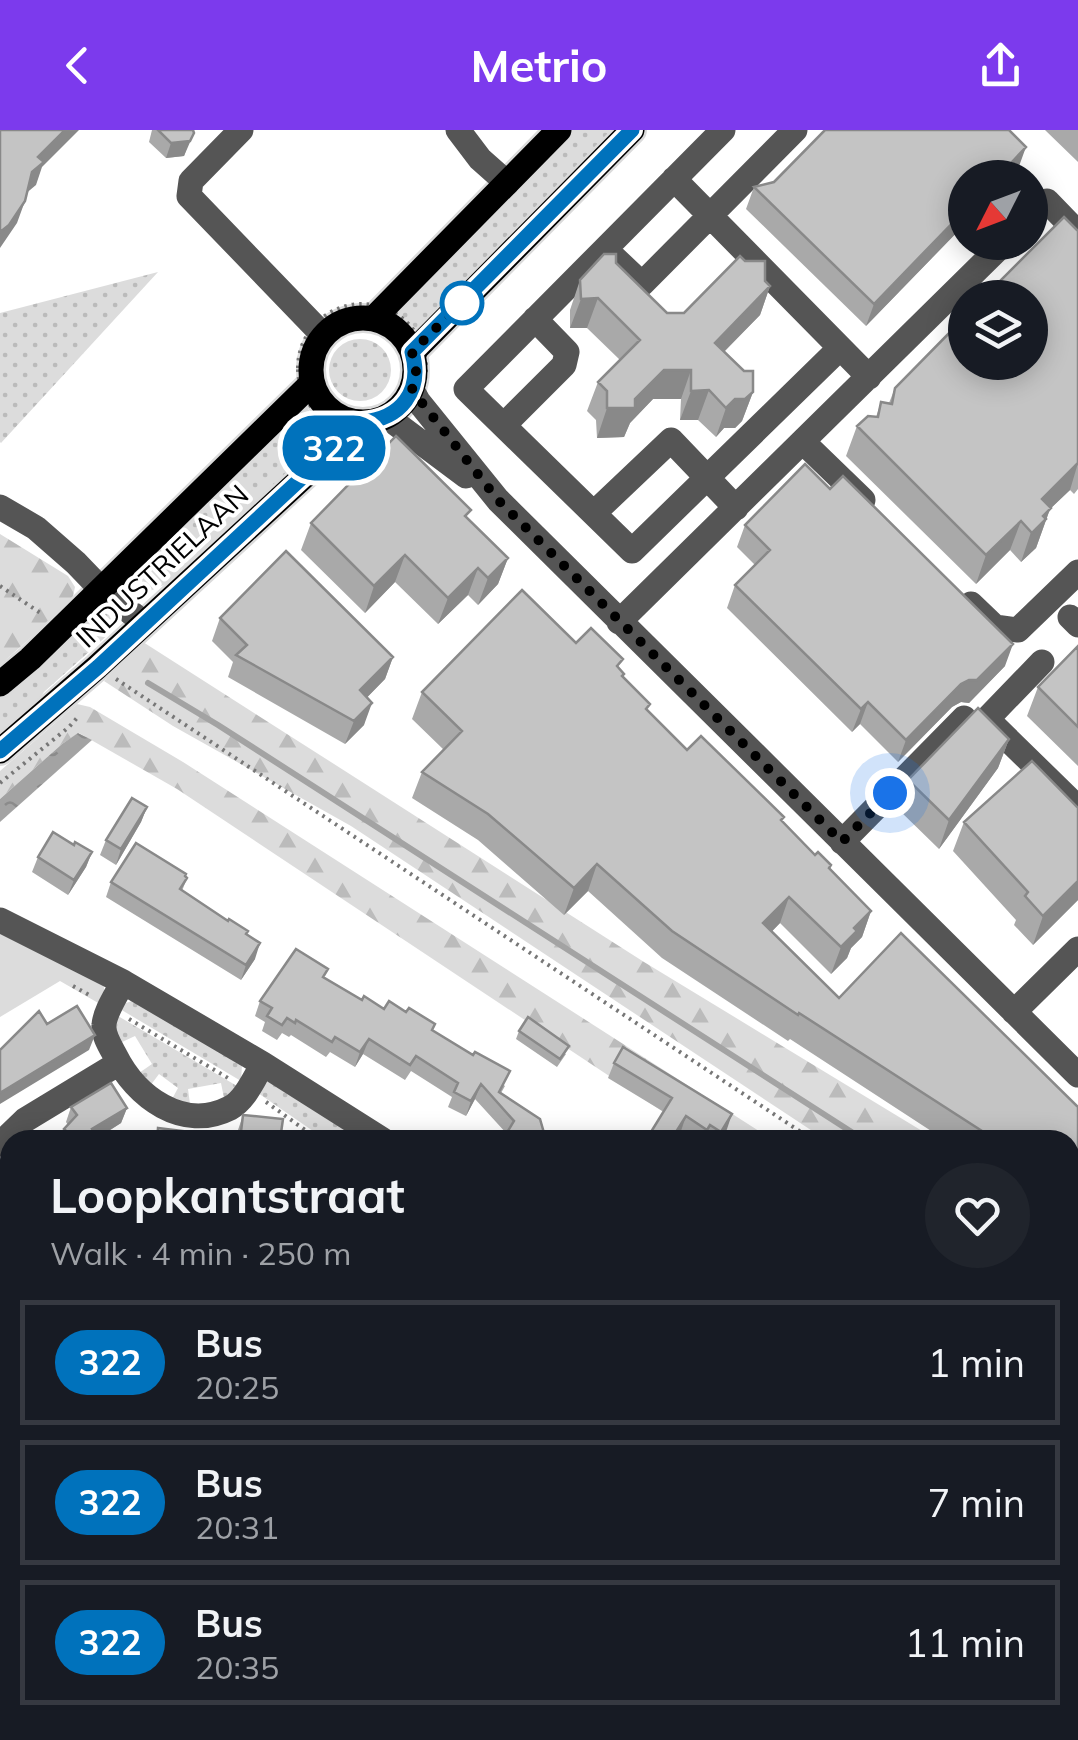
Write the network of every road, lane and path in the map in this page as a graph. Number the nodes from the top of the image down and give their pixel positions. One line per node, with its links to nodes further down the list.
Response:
1 (241, 130): 16 (street)
2 (458, 130): 8 (street)
3 (559, 130): 8 (main road)
4 (632, 130): 18 (main road)
5 (723, 130): 7 (street)
6 (795, 130): 9 (street)
7 (674, 179): 9 (street); 12 (street)
8 (507, 183): 14 (main road)
9 (710, 216): 12 (street); 17 (street)
10 (1048, 216): 11 (street)
11 (1078, 233)
12 (605, 248): 15 (street)
13 (987, 260): 19 (street)
14 (374, 318): 16 (main road); 18 (main road)
15 (535, 319): 23 (street); 23 (street)
16 (323, 335): 20 (main road)
17 (840, 348): 19 (street); 25 (street)
18 (412, 352): 21 (main road)
19 (868, 377): 24 (street)
20 (308, 387): 22 (main road); 22 (path); 33 (main road, INDUSTRIELAAN)
21 (412, 390): 22 (main road); 26 (street)
22 (367, 424): 26 (street); 35 (main road, INDUSTRIELAAN)
23 (504, 425): 30 (street)
24 (802, 442): 28 (street); 29 (street)
25 (708, 477): 28 (street); 30 (street); 30 (street)
26 (498, 500): 34 (street)
27 (0, 508): 33 (street)
28 (736, 508): 34 (street)
29 (874, 511)
30 (594, 513)
31 (1078, 572): 32 (street)
32 (955, 588)
33 (101, 589): 35 (street); 38 (main road, INDUSTRIELAAN)
34 (619, 622): 42 (street)
35 (144, 623): 40 (main road, INDUSTRIELAAN)
36 (1042, 662): 41 (street)
37 (115, 678): 58 (path)
38 (0, 684)
39 (964, 718): 42 (street)
40 (0, 751)
41 (1078, 808)
42 (842, 842): 48 (street)
43 (0, 920): 46 (street)
44 (1072, 967): 48 (street)
45 (64, 980): 47 (path)
46 (123, 982): 47 (street); 50 (street)
47 (111, 1008): 49 (street); 52 (path)
48 (1014, 1012): 51 (street)
49 (119, 1063): 53 (street); 54 (street)
50 (263, 1064): 52 (street); 57 (street)
51 (1078, 1076)
52 (247, 1090): 53 (street); 56 (path)
53 (213, 1113): 55 (street)
54 (14, 1130)
55 (212, 1130)
56 (305, 1130)
57 (366, 1130)
58 (798, 1130)

